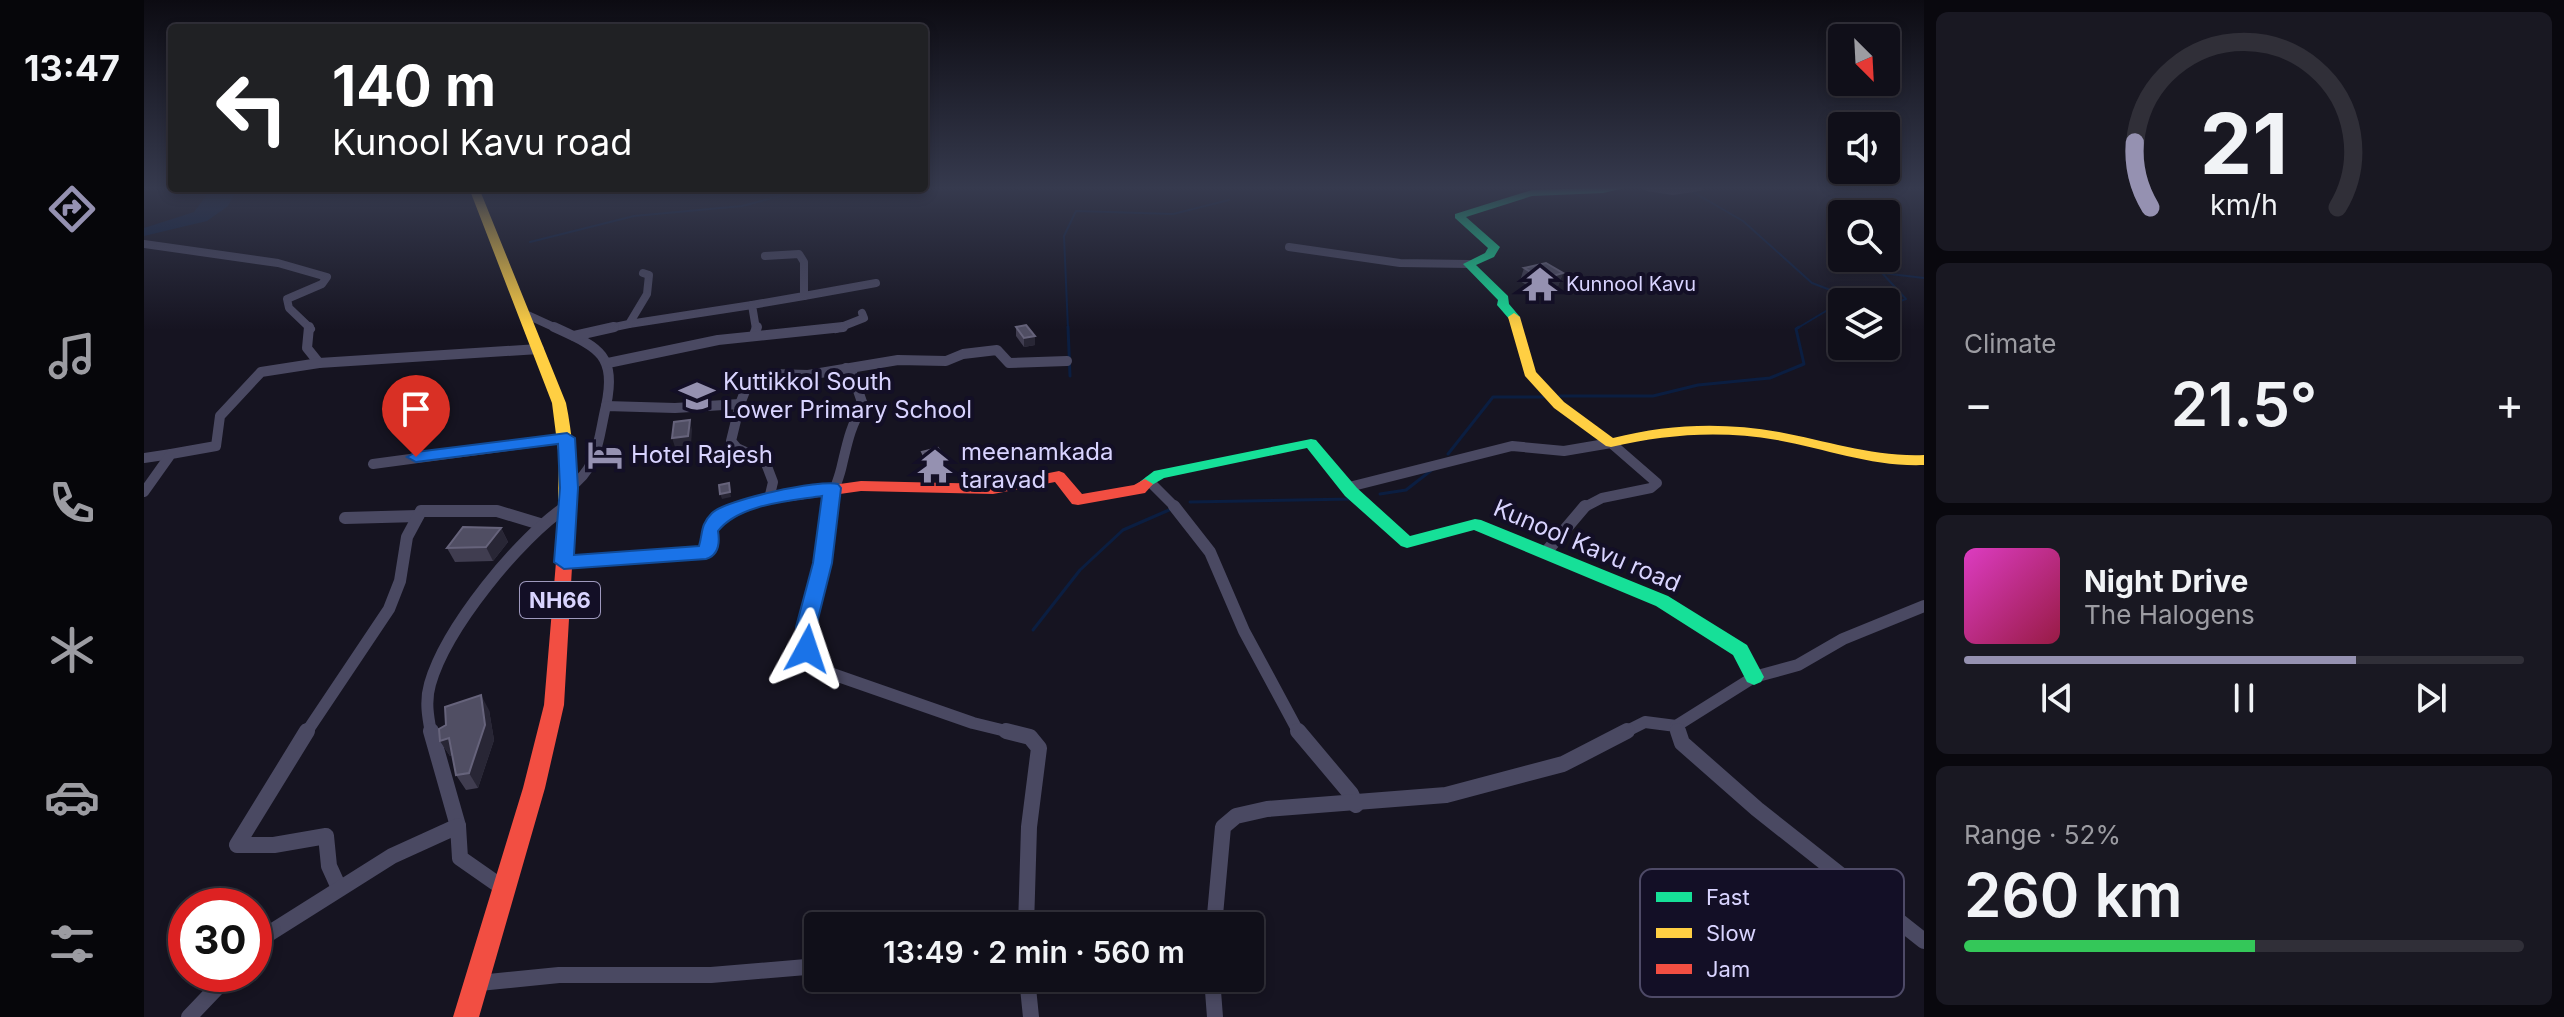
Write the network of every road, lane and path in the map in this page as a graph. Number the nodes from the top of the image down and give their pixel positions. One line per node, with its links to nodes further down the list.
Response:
1 (492, 234): 11 (main road, NH66)
2 (1480, 234): 6 (main road)
3 (144, 244): 18 (street)
4 (1289, 247): 6 (street)
5 (765, 256): 9 (street)
6 (1469, 264): 24 (main road)
7 (643, 273): 13 (street)
8 (876, 283): 9 (street)
9 (804, 296): 10 (street)
10 (752, 305): 13 (street); 14 (street)
11 (523, 313): 15 (street); 16 (main road, NH66)
12 (862, 313): 14 (street)
13 (629, 324): 15 (street)
14 (754, 335): 19 (street)
15 (574, 336): 19 (street)
16 (539, 349): 18 (street); 23 (main road, NH66)
17 (1067, 361): 20 (street)
18 (319, 363): 25 (street)
19 (608, 363): 22 (street)
20 (846, 368): 21 (street); 31 (street)
21 (740, 404): 22 (street); 34 (street)
22 (606, 406): 33 (street)
23 (567, 438): 28 (street); 33 (main road, NH66)
24 (1611, 443): 27 (main road); 30 (street); 38 (street)
25 (171, 454): 26 (street); 32 (street)
26 (144, 458)
27 (1924, 460)
28 (373, 464)
29 (1149, 481): 30 (main road, Kunool Kavu road); 31 (main road, Kunool Kavu road); 43 (street)
30 (1349, 487): 38 (main road, Kunool Kavu road)
31 (832, 488): 34 (main road, Kunool Kavu road); 48 (street)
32 (144, 492)
33 (569, 496): 37 (street); 39 (main road, NH66)
34 (769, 499): 39 (street)
35 (418, 516): 36 (street); 37 (street); 46 (street)
36 (345, 518)
37 (540, 524): 44 (street)
38 (1546, 552): 41 (main road, Kunool Kavu road)
39 (564, 562): 47 (main road, NH66)
40 (1924, 606): 41 (street)
41 (1754, 677): 42 (street)
42 (1676, 726): 43 (street); 45 (street)
43 (1356, 805): 49 (street)
44 (458, 826): 46 (street); 47 (street)
45 (1833, 869)
46 (339, 888): 51 (street)
47 (503, 888): 54 (main road, NH66)
48 (1026, 912)
49 (1215, 912)
50 (1904, 925): 52 (street)
51 (272, 931)
52 (1924, 941)
53 (804, 967): 54 (street)
54 (475, 984): 59 (main road, NH66)
55 (213, 992): 58 (street)
56 (1028, 992): 60 (street)
57 (1213, 992): 61 (street)
58 (189, 1017)
59 (466, 1017)
60 (1031, 1017)
61 (1215, 1017)

